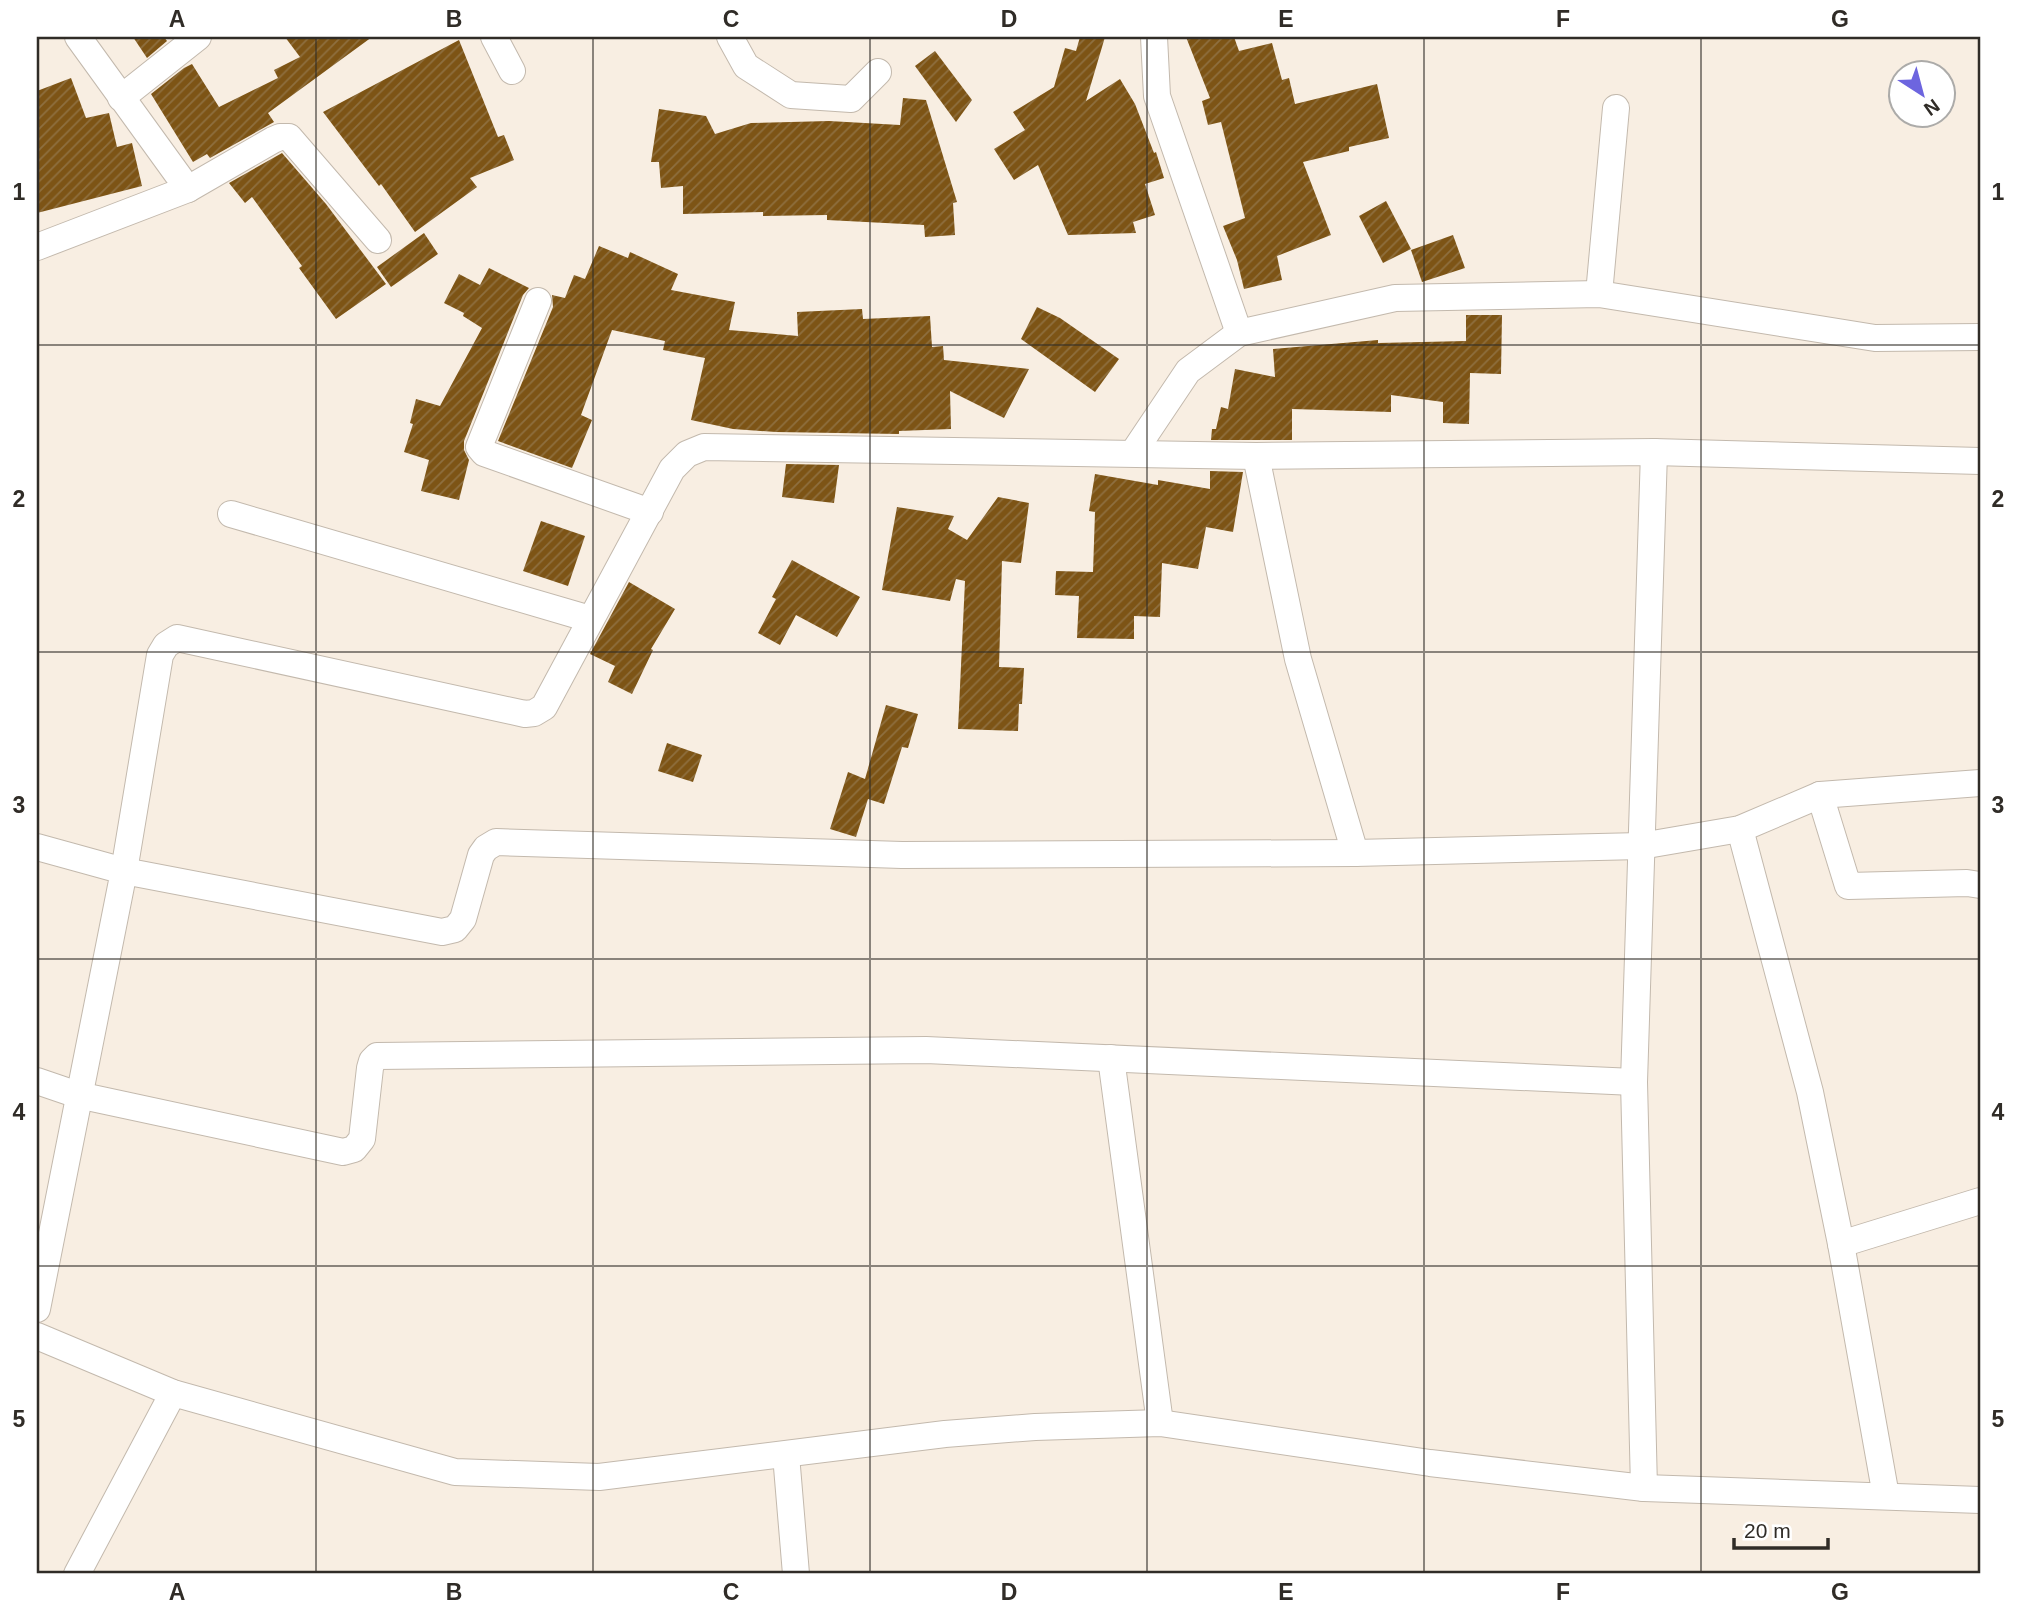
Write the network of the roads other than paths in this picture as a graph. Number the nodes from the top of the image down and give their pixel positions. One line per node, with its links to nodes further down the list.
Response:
1 (78, 37): 8 (street)
2 (198, 37): 8 (street)
3 (494, 37): 6 (street)
4 (730, 37): 7 (street)
5 (1154, 37): 15 (street)
6 (512, 71)
7 (878, 72)
8 (121, 98): 10 (street)
9 (1616, 108): 13 (street)
10 (188, 189): 11 (street); 12 (street)
11 (378, 240)
12 (37, 247)
13 (1600, 294): 15 (street); 16 (street)
14 (538, 301): 21 (street)
15 (1239, 333): 18 (street)
16 (1980, 337)
17 (1654, 452): 19 (street); 20 (street); 27 (street)
18 (1133, 453): 19 (street); 21 (street)
19 (1256, 456): 29 (street)
20 (1980, 461)
21 (650, 512): 23 (street)
22 (231, 514): 23 (street)
23 (590, 619): 30 (street)
24 (1980, 783): 25 (street)
25 (1821, 795): 26 (street); 31 (street)
26 (1740, 829): 27 (street); 37 (street)
27 (1641, 845): 29 (street); 34 (street)
28 (37, 847): 30 (street)
29 (1355, 853): 30 (street)
30 (124, 871): 35 (street)
31 (1980, 885)
32 (1111, 1058): 34 (street); 35 (street); 41 (street)
33 (37, 1082): 35 (street)
34 (1634, 1082): 43 (street)
35 (78, 1095): 38 (street)
36 (1980, 1201): 37 (street)
37 (1841, 1244): 44 (street)
38 (37, 1309)
39 (37, 1336): 40 (street)
40 (173, 1392): 42 (street); 46 (street)
41 (1160, 1423): 42 (street); 43 (street)
42 (786, 1455): 47 (street)
43 (1644, 1488): 44 (street)
44 (1886, 1496): 45 (street)
45 (1980, 1500)
46 (77, 1574)
47 (796, 1574)

